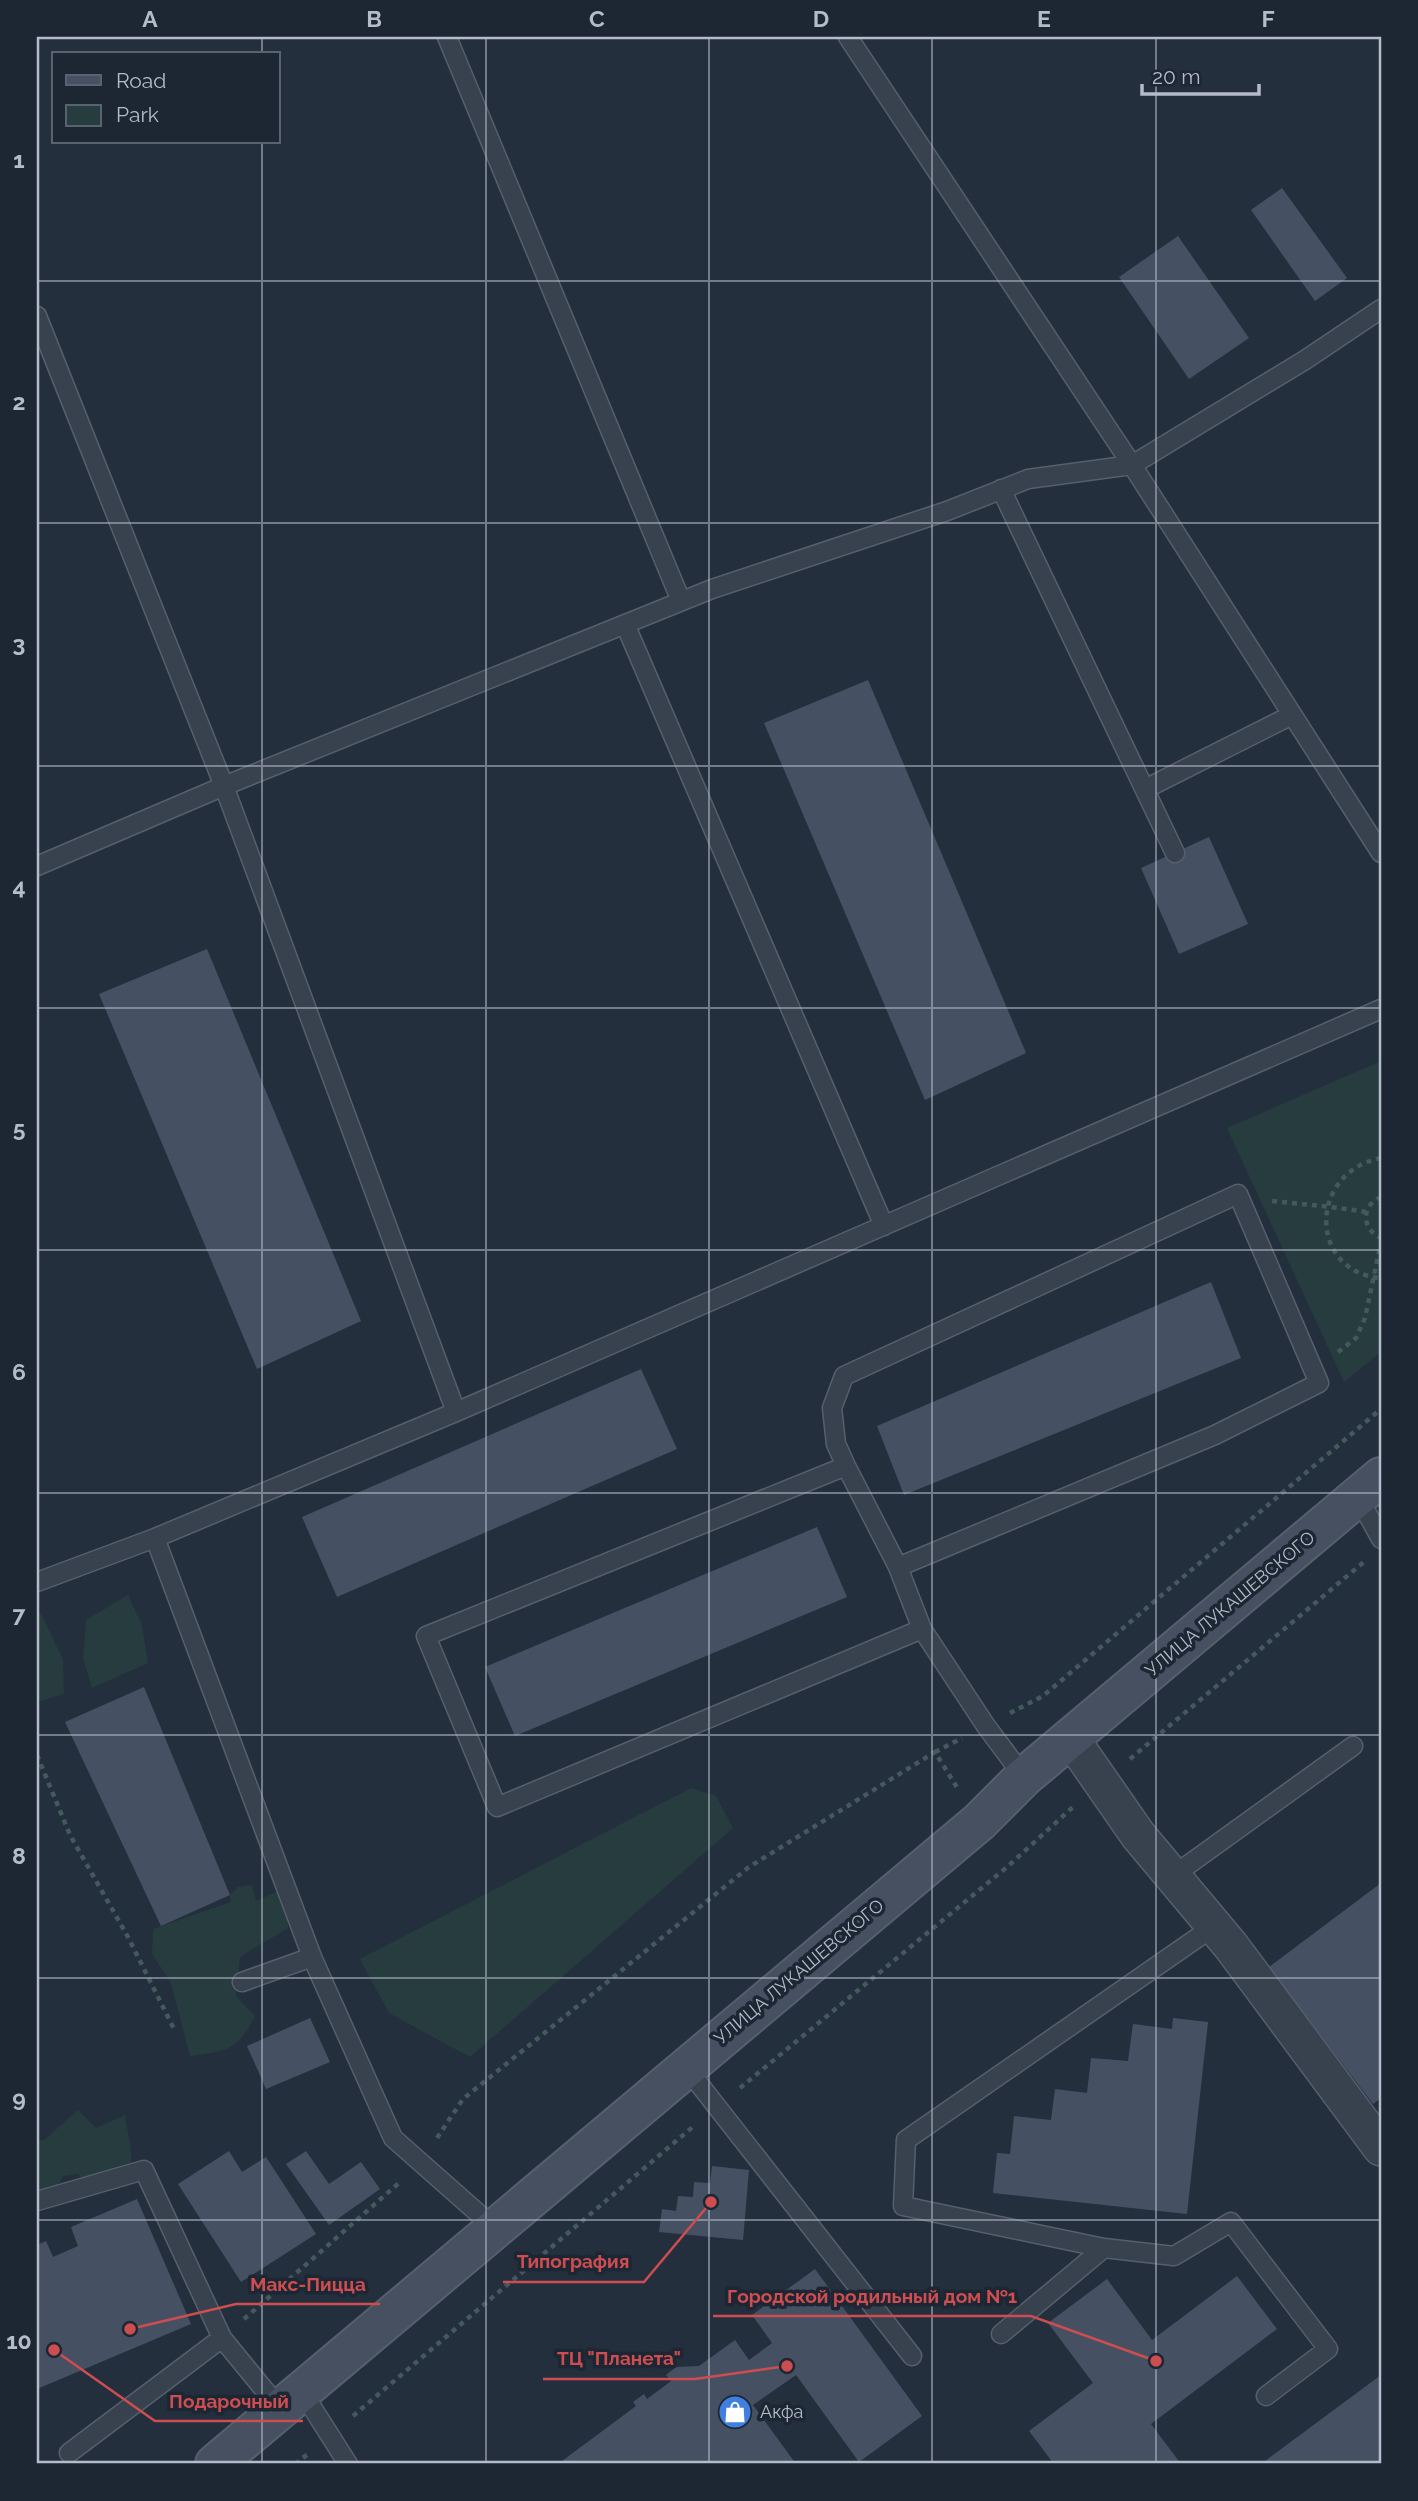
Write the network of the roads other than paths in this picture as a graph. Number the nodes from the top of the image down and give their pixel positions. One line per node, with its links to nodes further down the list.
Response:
1 (447, 37): 7 (lane)
2 (848, 37): 5 (lane)
3 (1381, 309): 5 (lane)
4 (37, 316): 10 (lane)
5 (1132, 465): 6 (lane); 9 (lane)
6 (1001, 489): 7 (lane); 11 (lane)
7 (681, 601): 8 (lane)
8 (625, 624): 10 (lane); 16 (lane)
9 (1292, 715): 11 (lane); 13 (lane)
10 (224, 786): 14 (lane); 17 (lane)
11 (1144, 789): 12 (lane)
12 (1175, 853)
13 (1381, 853)
14 (37, 866)
15 (1381, 1009): 16 (lane)
16 (884, 1226): 17 (lane)
17 (456, 1412): 20 (lane)
18 (846, 1466): 22 (lane); 22 (lane); 24 (lane)
19 (1369, 1487): 21 (lane); 25 (main road, УЛИЦА ЛУКАШЕВСКОГО)
20 (155, 1538): 23 (lane); 30 (lane)
21 (1381, 1539)
22 (898, 1567): 24 (lane)
23 (37, 1582)
24 (922, 1629): 27 (lane)
25 (1070, 1737): 27 (main road, УЛИЦА ЛУКАШЕВСКОГО); 28 (street)
26 (1353, 1746): 28 (lane)
27 (1024, 1777): 32 (main road, УЛИЦА ЛУКАШЕВСКОГО)
28 (1174, 1875): 29 (street)
29 (1213, 1927): 33 (street); 36 (lane)
30 (312, 1956): 31 (lane); 35 (lane)
31 (242, 1982)
32 (685, 2066): 35 (main road, УЛИЦА ЛУКАШЕВСКОГО); 39 (lane)
33 (1381, 2148)
34 (37, 2201): 38 (lane)
35 (496, 2229): 41 (main road, УЛИЦА ЛУКАШЕВСКОГО)
36 (1104, 2248): 37 (lane); 40 (lane)
37 (1001, 2334)
38 (222, 2338): 41 (lane); 42 (lane)
39 (912, 2356)
40 (1266, 2396)
41 (291, 2401): 43 (main road, УЛИЦА ЛУКАШЕВСКОГО); 44 (lane)
42 (69, 2453)
43 (215, 2464)
44 (348, 2464)

